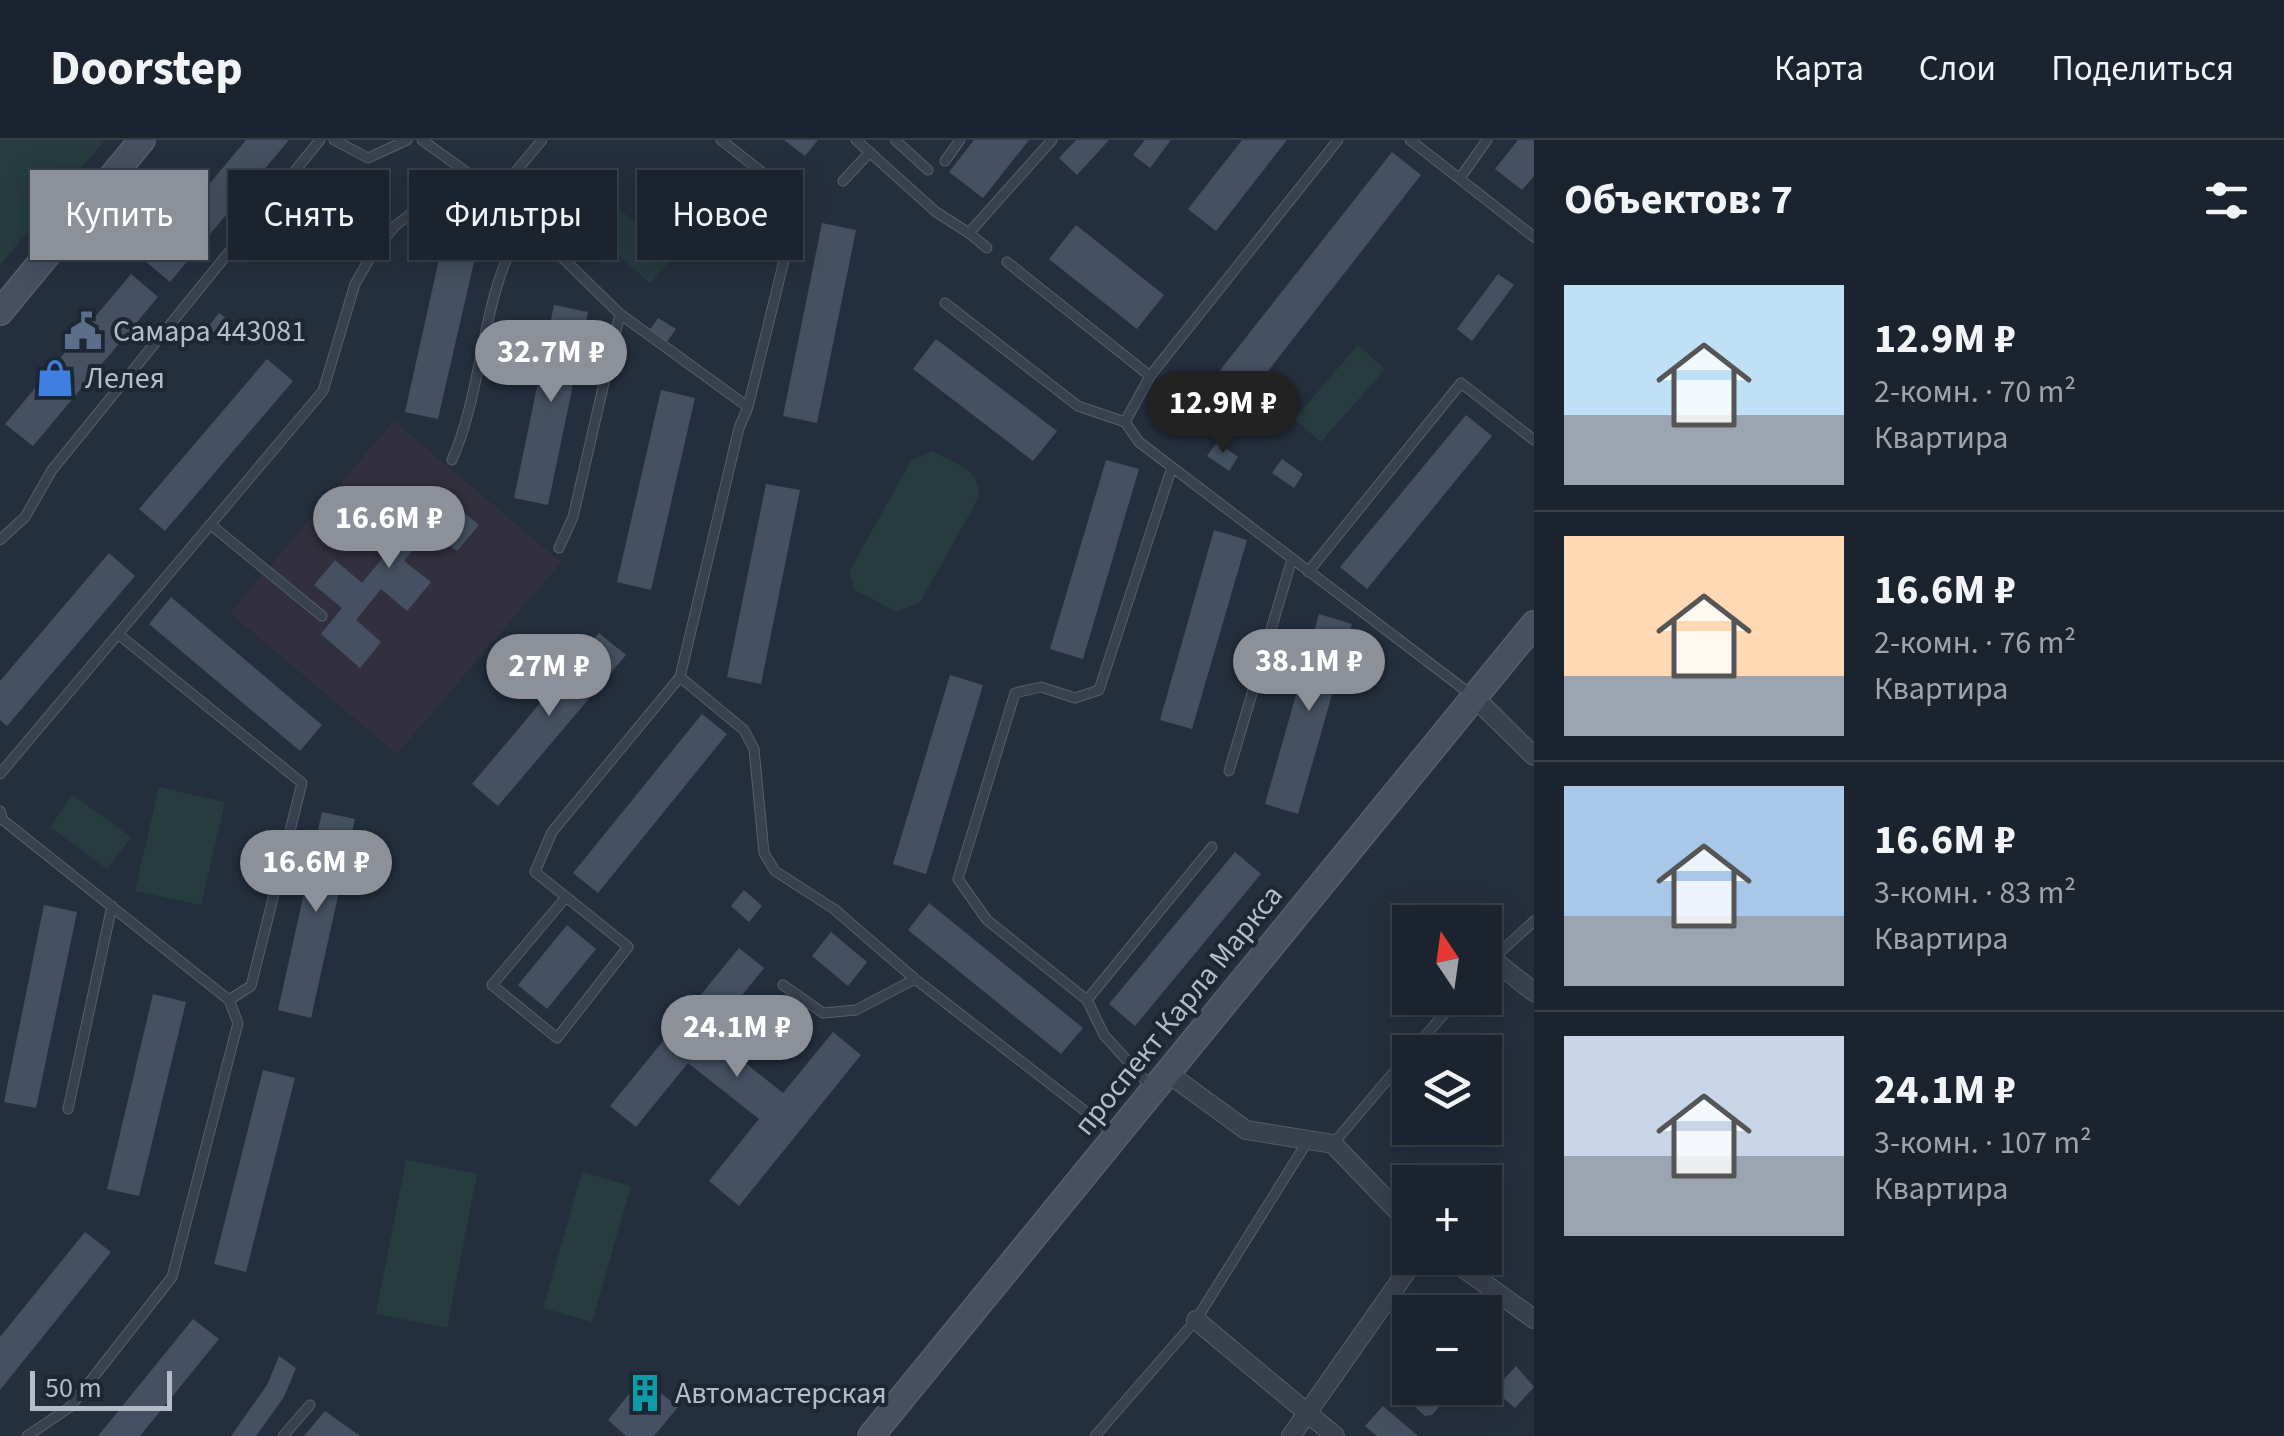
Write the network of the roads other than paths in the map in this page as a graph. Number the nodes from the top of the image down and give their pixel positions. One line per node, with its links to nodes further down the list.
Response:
1 (142, 140): 32 (street)
2 (320, 140): 41 (lane)
3 (334, 140): 4 (lane)
4 (407, 140)
5 (422, 140): 19 (lane)
6 (542, 140): 20 (lane)
7 (721, 140): 35 (lane)
8 (856, 140): 17 (lane)
9 (895, 140): 16 (lane)
10 (915, 140): 16 (lane)
11 (960, 140): 18 (lane)
12 (1052, 140): 25 (lane)
13 (1338, 140): 34 (lane)
14 (1410, 140): 22 (lane)
15 (1488, 140): 22 (lane)
16 (906, 150): 21 (lane)
17 (870, 152): 23 (lane); 25 (lane)
18 (944, 160)
19 (466, 170)
20 (517, 170)
21 (928, 170)
22 (1460, 178): 26 (lane)
23 (843, 181)
24 (409, 216): 40 (lane)
25 (969, 233): 27 (lane)
26 (1534, 237)
27 (988, 248)
28 (504, 260): 38 (lane)
29 (562, 260): 33 (lane)
30 (1007, 262): 34 (lane)
31 (945, 304): 36 (lane)
32 (0, 312)
33 (620, 314): 35 (lane); 42 (lane)
34 (1150, 376): 36 (lane)
35 (748, 407): 48 (lane)
36 (1125, 422): 39 (lane)
37 (1534, 440): 44 (lane)
38 (452, 460)
39 (1172, 467): 43 (lane); 65 (lane)
40 (210, 525): 45 (lane); 47 (lane)
41 (0, 540)
42 (559, 548)
43 (1292, 559): 44 (lane); 51 (lane)
44 (1308, 572): 49 (lane)
45 (322, 616)
46 (1534, 624): 49 (street, проспект Карла Маркса)
47 (118, 634): 52 (lane); 64 (lane)
48 (680, 677): 56 (lane); 61 (lane)
49 (1473, 696): 50 (street); 69 (street, проспект Карла Маркса)
50 (1534, 756)
51 (1229, 771)
52 (0, 774)
53 (2, 816): 54 (lane); 57 (lane)
54 (0, 834)
55 (1212, 847): 65 (lane)
56 (566, 896): 56 (lane)
57 (112, 906): 64 (lane); 70 (lane)
58 (1534, 921): 59 (lane)
59 (1502, 950)
60 (1502, 971): 63 (street)
61 (915, 979): 62 (lane); 71 (lane)
62 (783, 985)
63 (1534, 992)
64 (229, 1000): 81 (lane)
65 (1087, 1000): 69 (lane)
66 (1443, 1015): 67 (lane)
67 (1426, 1035)
68 (1392, 1074): 73 (lane)
69 (1162, 1083): 71 (street, проспект Карла Маркса); 72 (street)
70 (68, 1108)
71 (1118, 1137): 83 (street, проспект Карла Маркса)
72 (1310, 1139): 73 (street); 78 (lane)
73 (1333, 1144): 74 (street)
74 (1392, 1205)
75 (1404, 1275): 80 (street)
76 (1473, 1275): 77 (street)
77 (1534, 1319)
78 (1196, 1320): 80 (street); 84 (lane)
79 (310, 1406): 82 (lane)
80 (1306, 1412): 85 (street); 86 (street)
81 (27, 1436)
82 (283, 1436)
83 (872, 1436)
84 (1095, 1436)
85 (1291, 1436)
86 (1335, 1436)

